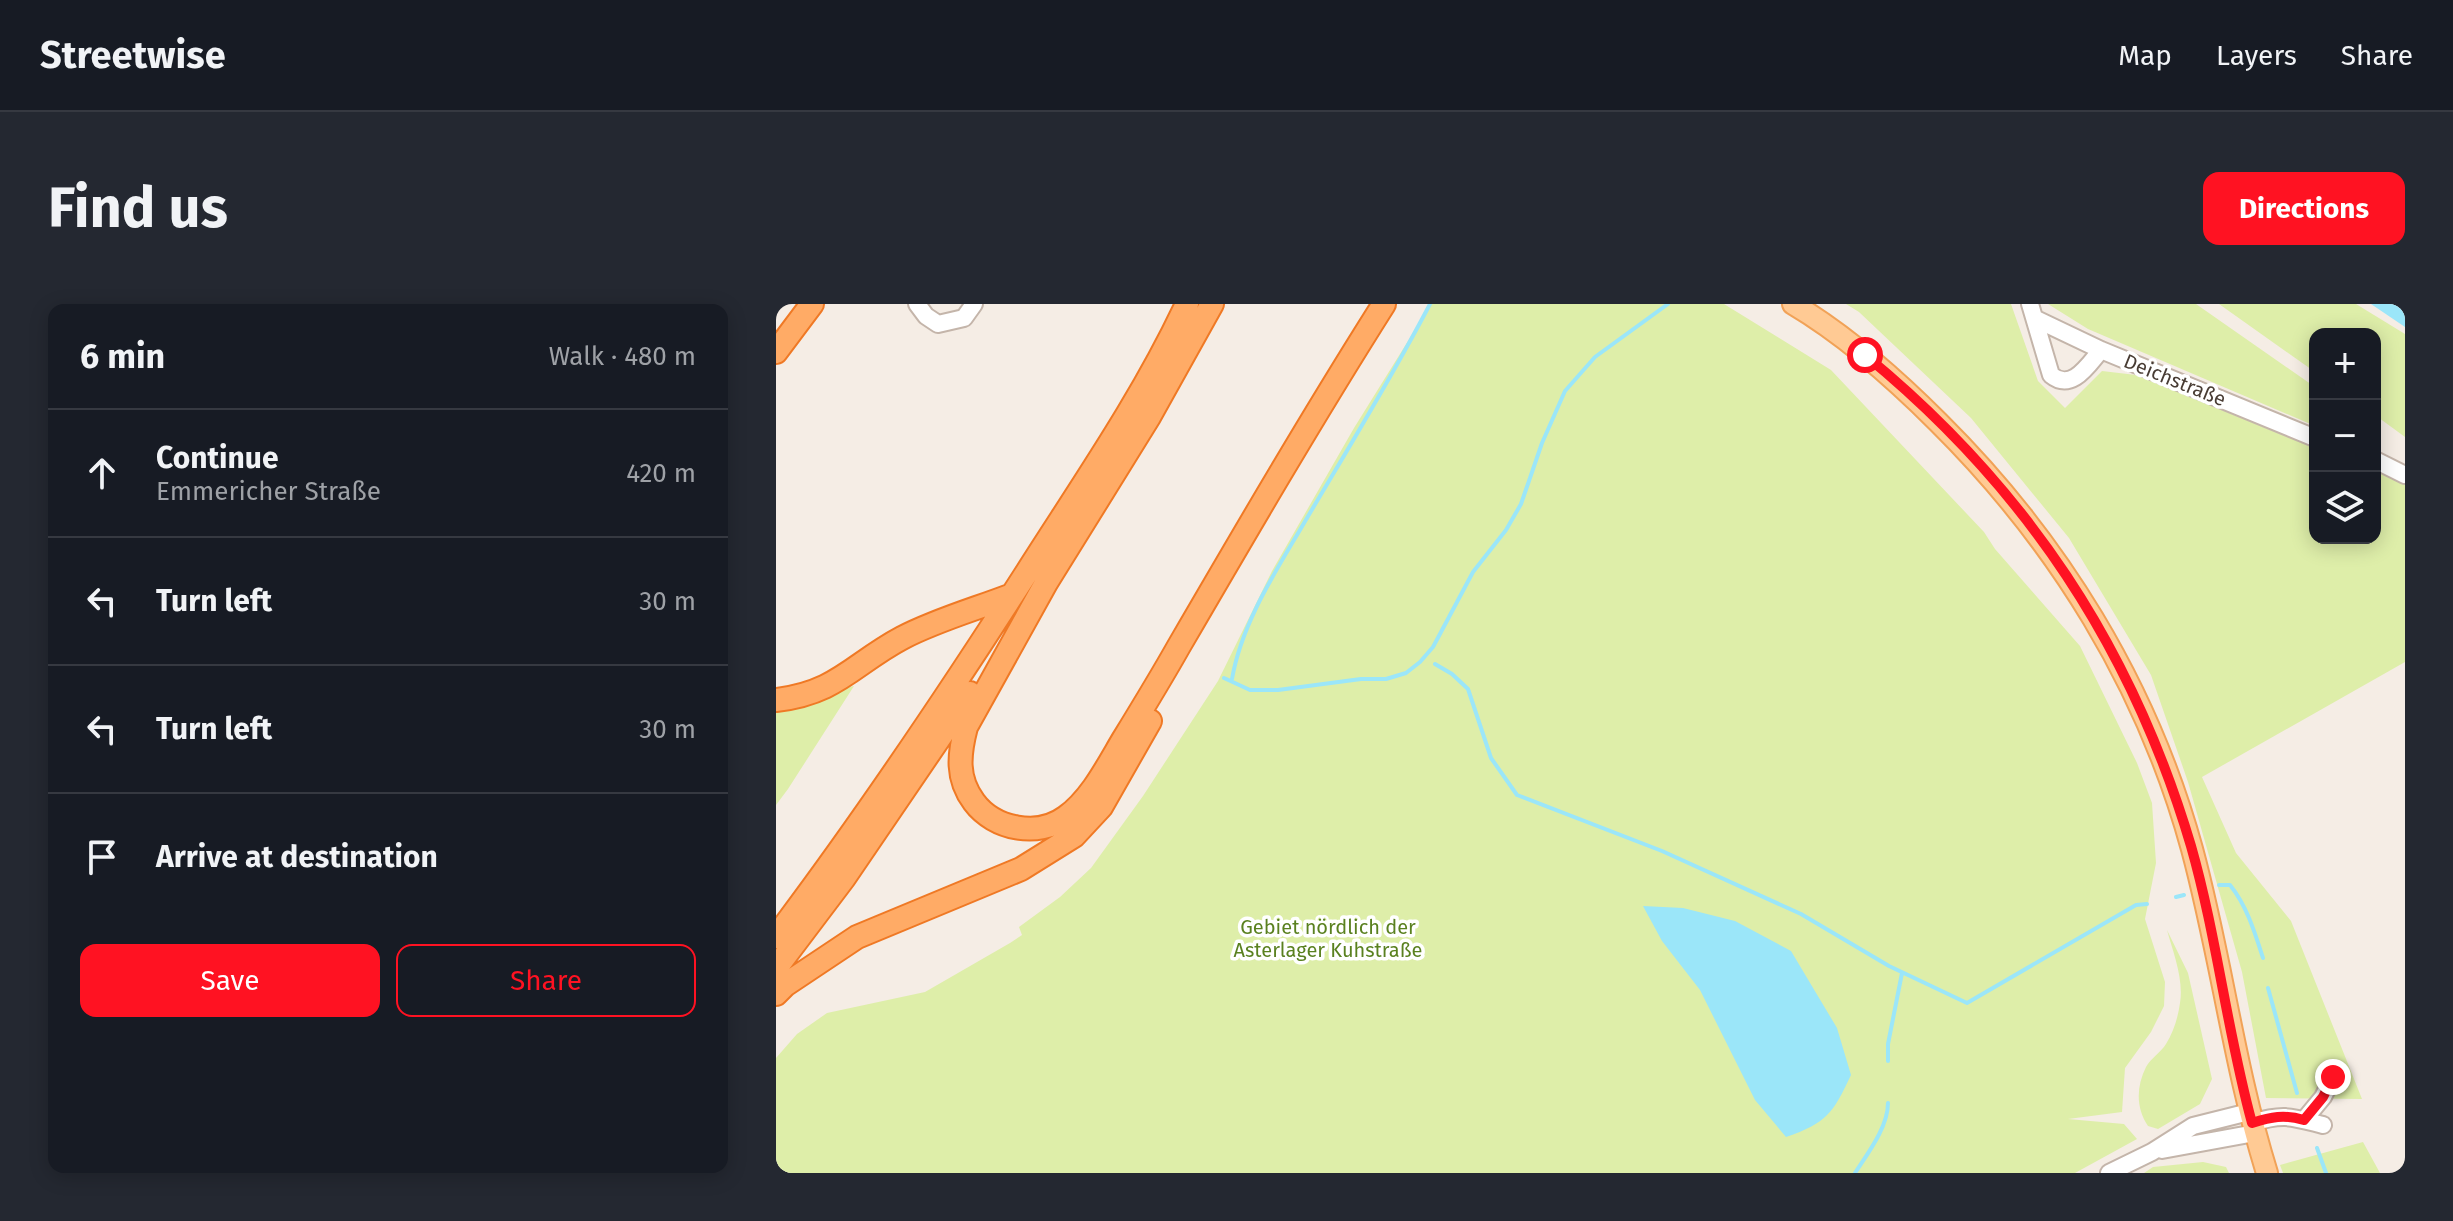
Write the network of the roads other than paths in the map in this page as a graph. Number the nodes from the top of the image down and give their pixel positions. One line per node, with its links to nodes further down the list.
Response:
1 (812, 304): 11 (highway)
2 (917, 304): 3 (street)
3 (974, 304)
4 (1187, 304): 16 (highway)
5 (1212, 304): 12 (highway)
6 (1384, 304): 12 (highway)
7 (1399, 304): 20 (highway)
8 (1793, 304): 23 (main road)
9 (2033, 311): 10 (street, Deichstraße); 10 (street)
10 (2101, 350): 13 (street, Deichstraße)
11 (776, 352)
12 (1149, 417): 19 (highway)
13 (2309, 436)
14 (2381, 463): 15 (street)
15 (2405, 475)
16 (1012, 595): 17 (highway); 18 (highway)
17 (776, 700)
18 (776, 937)
19 (776, 968)
20 (776, 994)
21 (2333, 1077): 22 (street)
22 (2304, 1120): 23 (street); 24 (street)
23 (2252, 1123): 25 (street); 26 (main road)
24 (2323, 1125)
25 (2109, 1173)
26 (2267, 1173)

